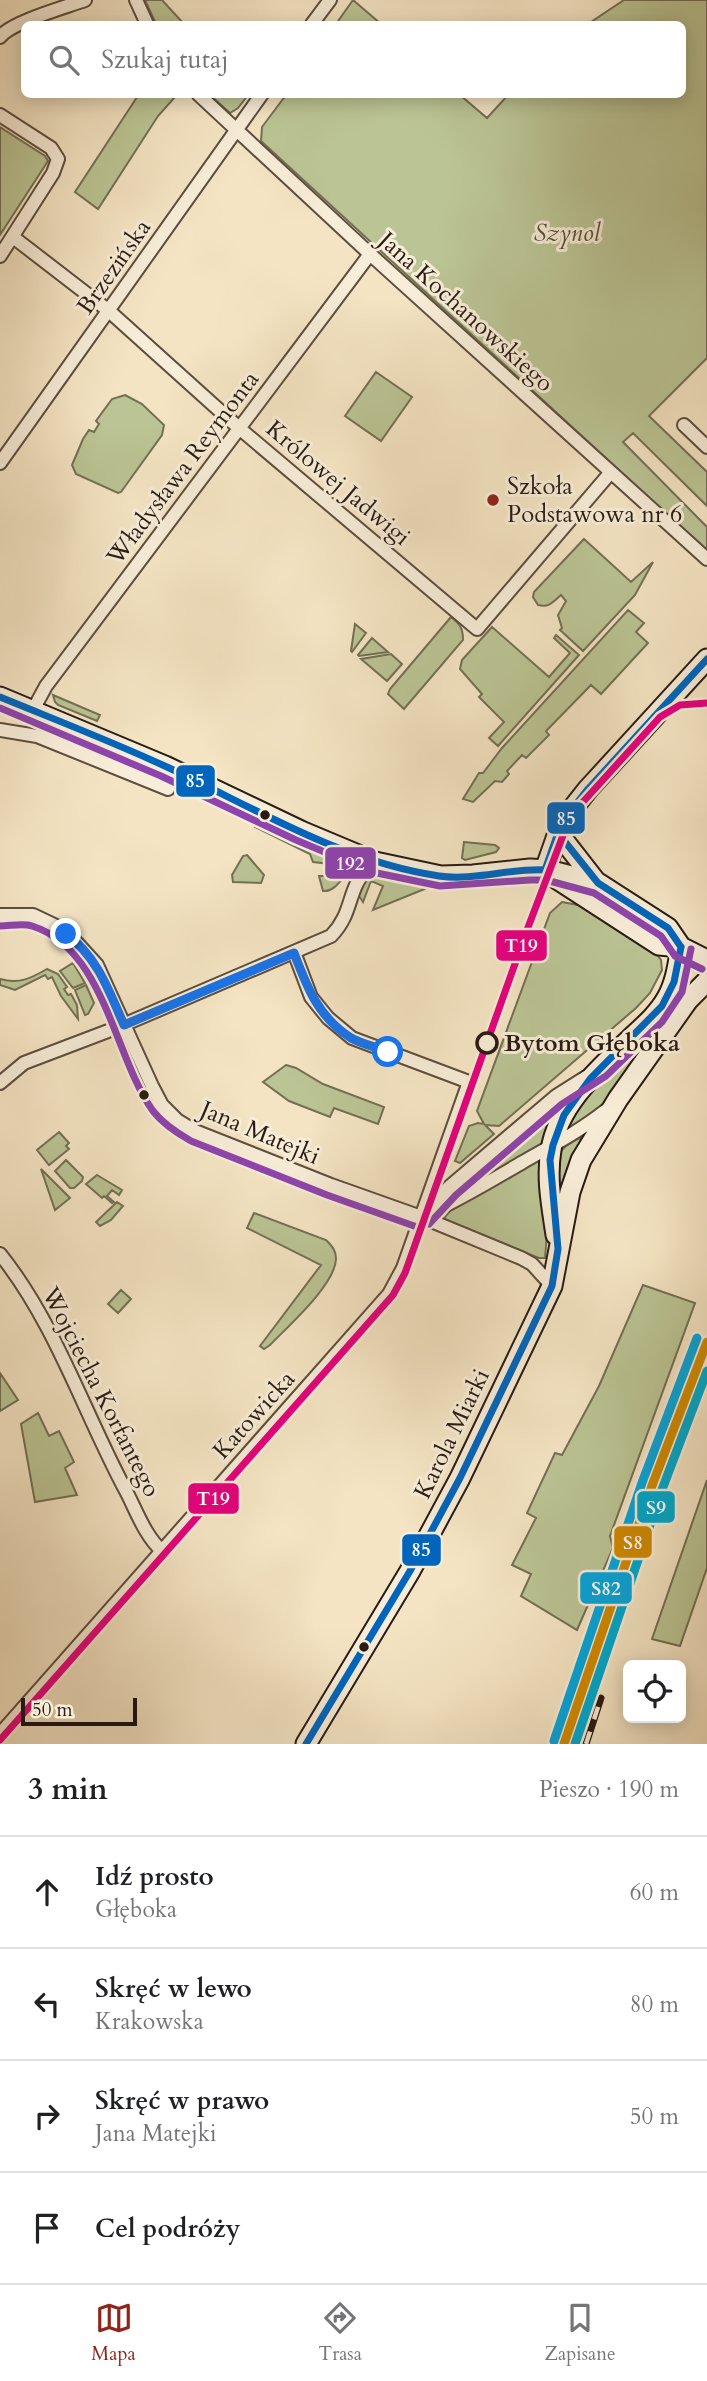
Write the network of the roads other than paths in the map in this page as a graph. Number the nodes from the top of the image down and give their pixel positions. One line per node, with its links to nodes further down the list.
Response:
1 (85, 0): 4 (street)
2 (136, 0): 5 (street)
3 (330, 0): 6 (street)
4 (27, 21)
5 (146, 21)
6 (314, 21)
7 (21, 23): 8 (street)
8 (1, 32)
9 (202, 98): 12 (street, Jana Kochanowskiego)
10 (259, 98): 12 (street, Brzezińska)
11 (0, 116): 13 (street)
12 (237, 130): 14 (street, Jana Kochanowskiego); 16 (street, Brzezińska)
13 (13, 237): 15 (street); 16 (street, Królowej Jadwigi)
14 (370, 254): 18 (street, Władysława Reymonta); 21 (street, Jana Kochanowskiego)
15 (0, 256)
16 (109, 311): 18 (street, Królowej Jadwigi); 20 (street, Brzezińska)
17 (684, 425): 19 (street)
18 (239, 428): 21 (street, Królowej Jadwigi); 25 (street, Władysława Reymonta)
19 (707, 447)
20 (2, 455)
21 (611, 472): 22 (street, Jana Kochanowskiego)
22 (707, 559)
23 (707, 660): 28 (main road)
24 (0, 697): 25 (main road)
25 (33, 710): 29 (main road)
26 (0, 730): 27 (street)
27 (168, 789)
28 (558, 833): 30 (main road); 31 (main road)
29 (375, 862): 30 (main road); 34 (street)
30 (545, 870): 31 (main road); 33 (main road)
31 (598, 883): 33 (main road)
32 (0, 915): 37 (street, Jana Matejki)
33 (681, 947): 35 (main road); 38 (main road, Karola Miarki)
34 (294, 953): 37 (street); 42 (street, Katowicka)
35 (707, 960)
36 (707, 981): 40 (main road, Karola Miarki)
37 (124, 1025): 39 (street); 42 (street, Jana Matejki)
38 (600, 1069): 41 (main road, Karola Miarki); 42 (street)
39 (0, 1083)
40 (618, 1100): 41 (street); 43 (main road, Karola Miarki)
41 (551, 1147): 42 (street); 43 (main road, Karola Miarki)
42 (421, 1217): 45 (street, Jana Matejki); 46 (street, Katowicka)
43 (558, 1247): 45 (main road, Karola Miarki)
44 (0, 1254): 46 (street, Wojciecha Korfantego)
45 (552, 1286): 48 (main road, Karola Miarki)
46 (162, 1550): 47 (street, Katowicka)
47 (0, 1734)
48 (306, 1744)

